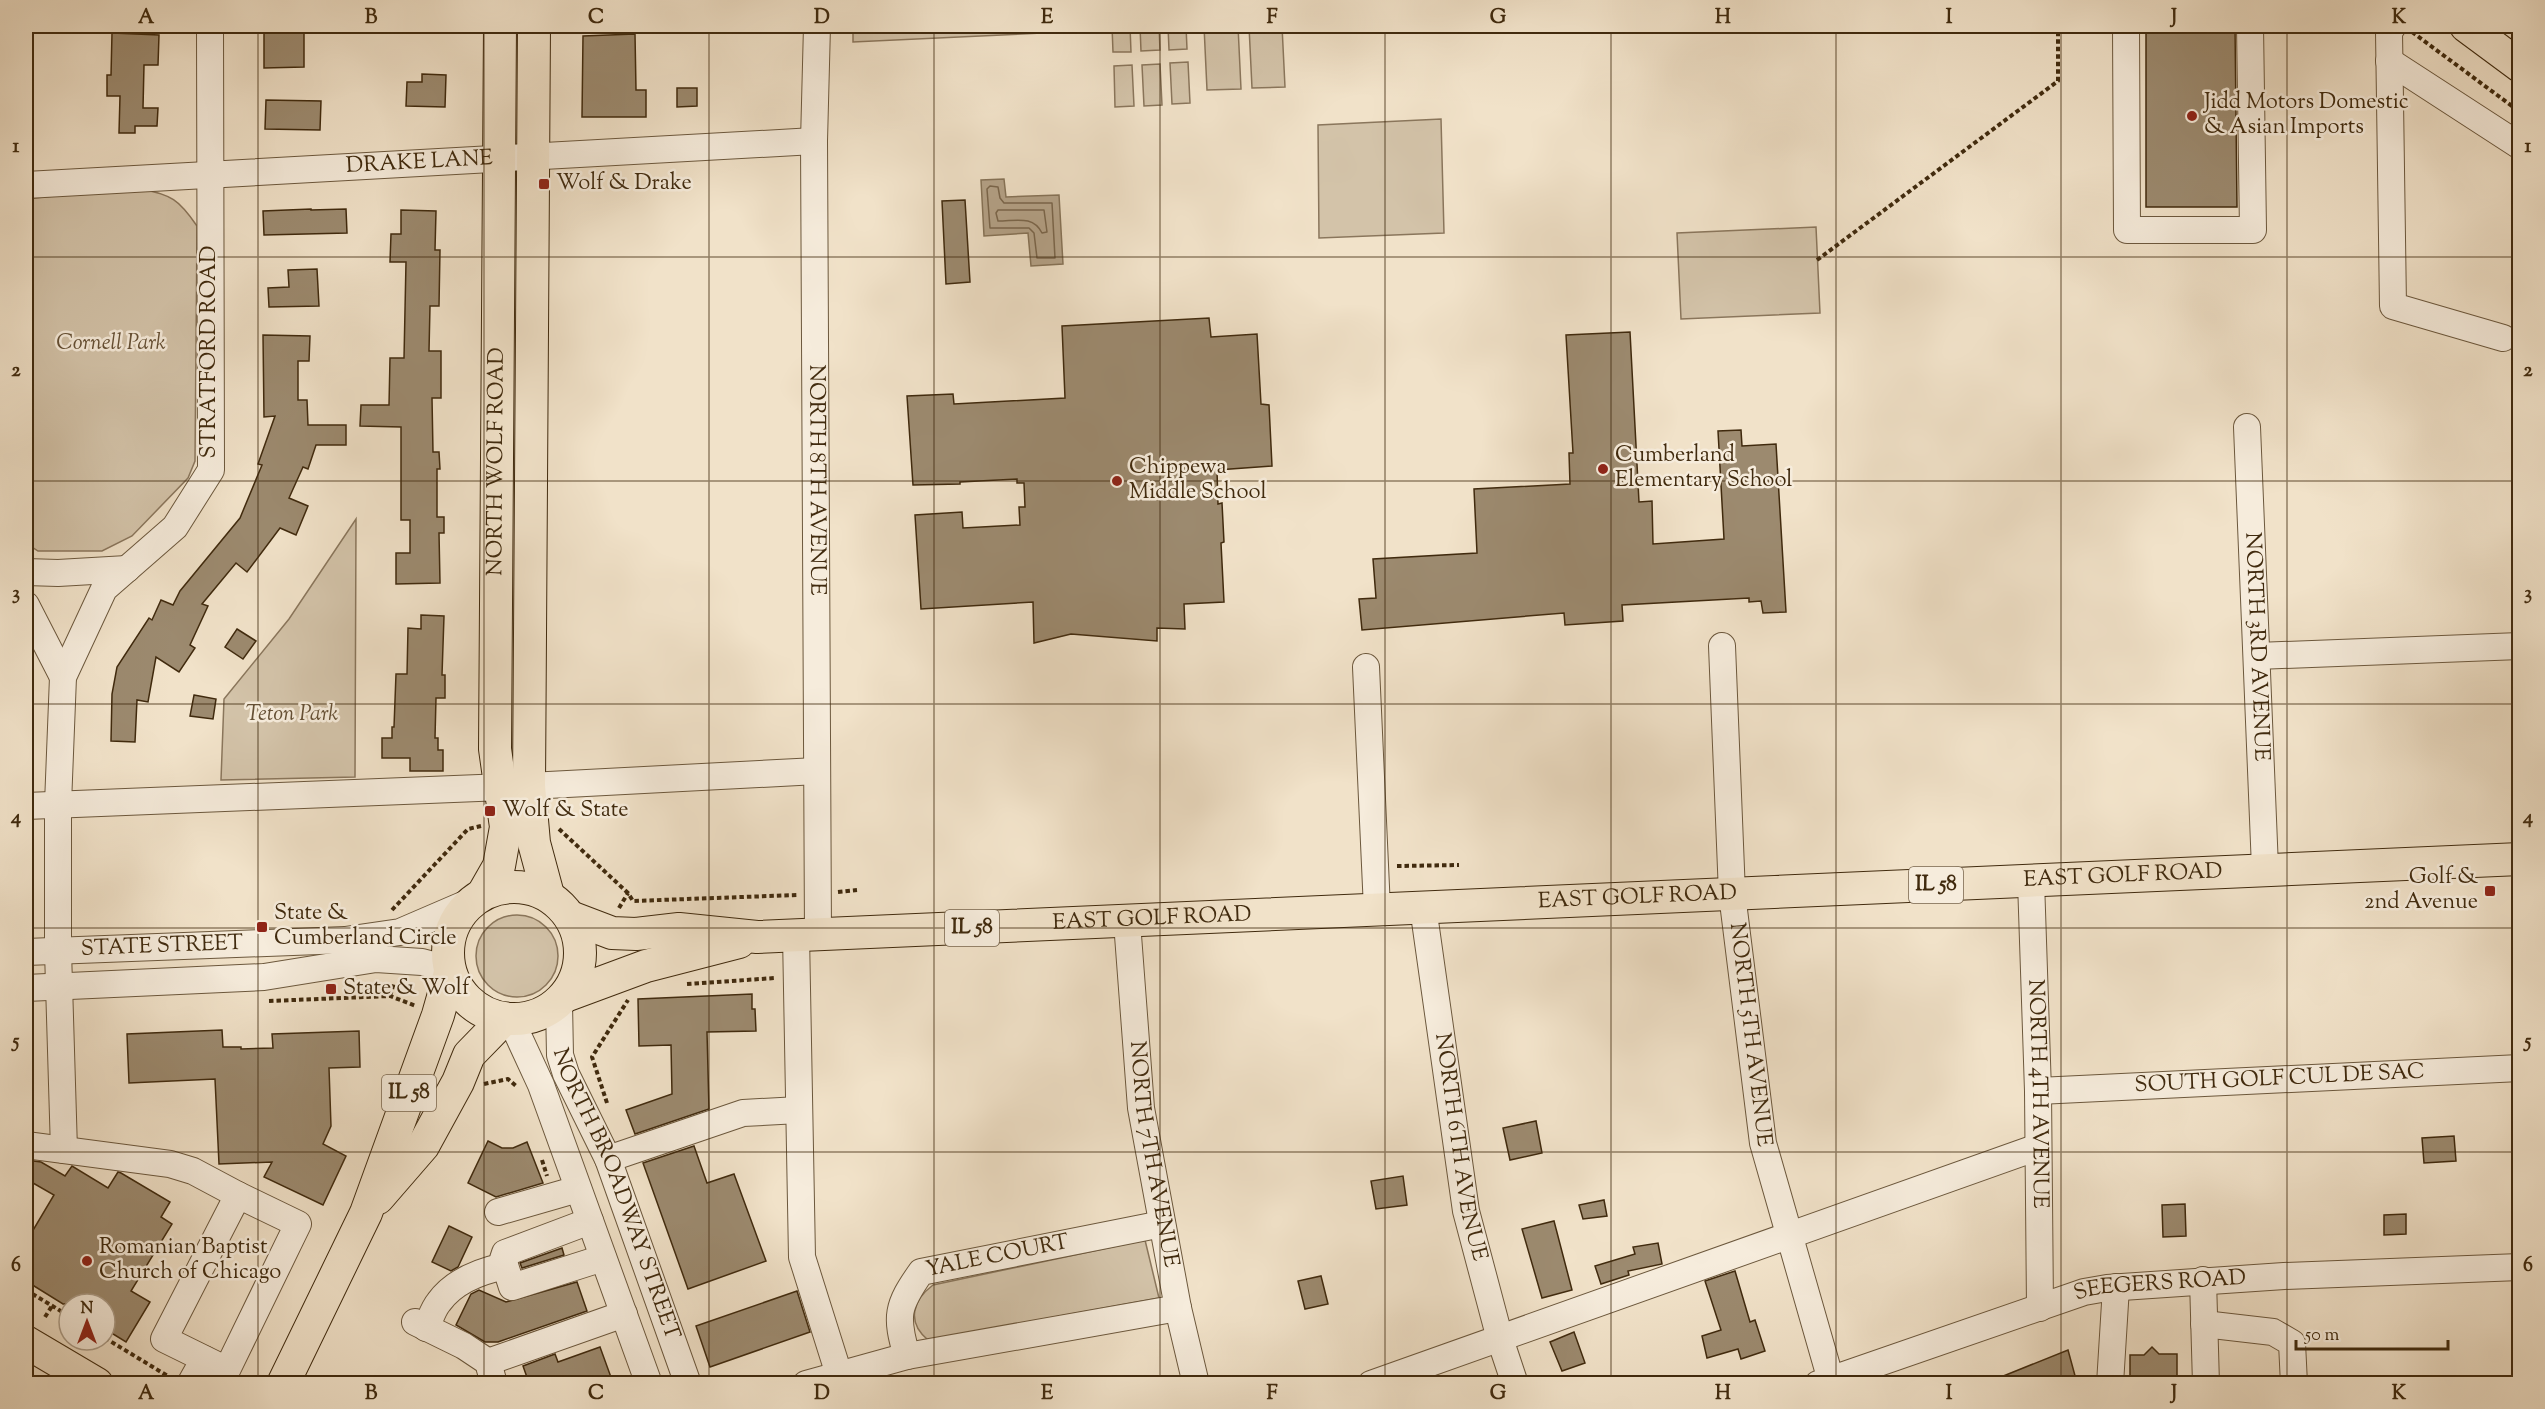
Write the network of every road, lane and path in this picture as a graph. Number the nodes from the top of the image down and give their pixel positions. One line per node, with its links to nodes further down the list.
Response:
1 (210, 26): 18 (street, STRATFORD ROAD)
2 (500, 26): 17 (main road, NORTH WOLF ROAD)
3 (534, 26): 16 (main road, NORTH WOLF ROAD)
4 (817, 26): 14 (street, NORTH 8TH AVENUE)
5 (2058, 26): 20 (path)
6 (2126, 26): 7 (street)
7 (2250, 26)
8 (2393, 26): 11 (street)
9 (2404, 26): 13 (path)
10 (2466, 26): 12 (main road)
11 (2389, 61): 15 (street); 21 (street)
12 (2520, 66)
13 (2520, 112)
14 (813, 141): 16 (street, DRAKE LANE); 31 (street, NORTH 8TH AVENUE)
15 (2520, 146)
16 (533, 158): 17 (street, DRAKE LANE); 32 (main road, NORTH WOLF ROAD)
17 (500, 160): 18 (street, DRAKE LANE); 33 (main road, NORTH WOLF ROAD)
18 (209, 174): 19 (street, DRAKE LANE); 23 (street, STRATFORD ROAD)
19 (26, 185)
20 (1817, 260)
21 (2502, 338)
22 (2247, 427): 28 (street, NORTH 3RD AVENUE)
23 (127, 569): 24 (street); 30 (street, STRATFORD ROAD)
24 (26, 572)
25 (26, 605): 30 (street)
26 (1722, 646): 45 (street, NORTH 5TH AVENUE)
27 (2520, 646): 28 (street)
28 (2258, 656): 41 (street, NORTH 3RD AVENUE)
29 (1366, 666): 50 (street)
30 (63, 677): 34 (street, STRATFORD ROAD)
31 (817, 771): 32 (street); 54 (street, NORTH 8TH AVENUE)
32 (530, 786): 33 (street); 46 (main road, NORTH WOLF ROAD)
33 (499, 787): 34 (street); 48 (main road, NORTH WOLF ROAD)
34 (58, 804): 35 (street); 56 (street, STRATFORD ROAD)
35 (26, 806)
36 (555, 825): 47 (path)
37 (481, 826): 51 (path)
38 (2520, 859): 41 (main road, EAST GOLF ROAD / IL 58)
39 (1459, 865): 40 (path)
40 (1393, 867)
41 (2265, 868): 42 (main road, EAST GOLF ROAD / IL 58)
42 (2031, 880): 45 (main road, EAST GOLF ROAD / IL 58); 64 (street, NORTH 4TH AVENUE)
43 (857, 890): 44 (path)
44 (837, 892)
45 (1732, 894): 49 (main road, EAST GOLF ROAD / IL 58); 76 (street, NORTH 5TH AVENUE)
46 (548, 895): 48 (main road); 52 (main road, IL 58)
47 (795, 896)
48 (478, 897): 56 (street, STATE STREET); 58 (main road, IL 58)
49 (1423, 907): 50 (main road, EAST GOLF ROAD / IL 58); 90 (street, NORTH 6TH AVENUE)
50 (1377, 909): 53 (main road, EAST GOLF ROAD / IL 58)
51 (392, 910)
52 (570, 917): 55 (main road, EAST GOLF ROAD / IL 58); 61 (main road, IL 58)
53 (1126, 921): 54 (main road, EAST GOLF ROAD / IL 58); 75 (street, NORTH 7TH AVENUE)
54 (806, 935): 55 (main road, EAST GOLF ROAD / IL 58); 65 (street, NORTH 8TH AVENUE)
55 (757, 937): 61 (main road, EAST GOLF ROAD / IL 58)
56 (58, 951): 57 (street, STATE STREET); 59 (street, STRATFORD ROAD)
57 (26, 952)
58 (449, 971): 59 (street, STATE STREET); 62 (main road, IL 58); 73 (main road, IL 58)
59 (58, 987): 60 (street, STATE STREET); 68 (street, STRATFORD ROAD)
60 (26, 988)
61 (562, 999): 62 (main road, IL 58); 69 (street, NORTH BROADWAY STREET)
62 (507, 1019): 70 (street, NORTH BROADWAY STREET); 73 (main road)
63 (2520, 1068): 64 (street, SOUTH GOLF CUL DE SAC)
64 (2038, 1091): 67 (street, NORTH 4TH AVENUE)
65 (799, 1110): 69 (street); 96 (street, NORTH 8TH AVENUE)
66 (26, 1145): 68 (street)
67 (2038, 1147): 76 (street); 85 (street, NORTH 4TH AVENUE)
68 (64, 1150): 71 (street)
69 (608, 1159): 103 (street, NORTH BROADWAY STREET)
70 (578, 1189): 72 (street); 74 (street, NORTH BROADWAY STREET)
71 (238, 1195): 94 (street); 94 (street)
72 (498, 1212)
73 (366, 1213): 101 (main road, IL 58)
74 (590, 1221): 77 (street, NORTH BROADWAY STREET); 78 (street)
75 (1162, 1224): 84 (street, NORTH 7TH AVENUE); 93 (street, YALE COURT)
76 (1790, 1237): 90 (street); 97 (street, NORTH 5TH AVENUE)
77 (603, 1258): 78 (street); 87 (street, NORTH BROADWAY STREET)
78 (506, 1266): 95 (street)
79 (2520, 1267): 80 (street, SEEGERS ROAD)
80 (2204, 1280): 81 (street, SEEGERS ROAD); 89 (street)
81 (2116, 1287): 85 (street, SEEGERS ROAD); 108 (street)
82 (26, 1290): 83 (path)
83 (52, 1306): 86 (path); 88 (path)
84 (1178, 1308): 93 (street); 105 (street, NORTH 7TH AVENUE)
85 (2040, 1308): 97 (street, SEEGERS ROAD)
86 (57, 1309)
87 (624, 1314): 95 (street); 102 (street, NORTH BROADWAY STREET)
88 (45, 1317)
89 (2204, 1324): 109 (street); 110 (street)
90 (1500, 1339): 106 (street); 107 (street, NORTH 6TH AVENUE)
91 (26, 1342): 98 (main road)
92 (117, 1345): 99 (path)
93 (907, 1356): 96 (street)
94 (204, 1359): 100 (street)
95 (491, 1373)
96 (841, 1378): 104 (street)
97 (1827, 1382)
98 (97, 1383)
99 (180, 1383)
100 (190, 1383)
101 (283, 1383)
102 (649, 1383)
103 (688, 1383)
104 (806, 1383)
105 (1196, 1383)
106 (1371, 1383)
107 (1515, 1383)
108 (2110, 1383)
109 (2206, 1383)
110 (2294, 1383)

